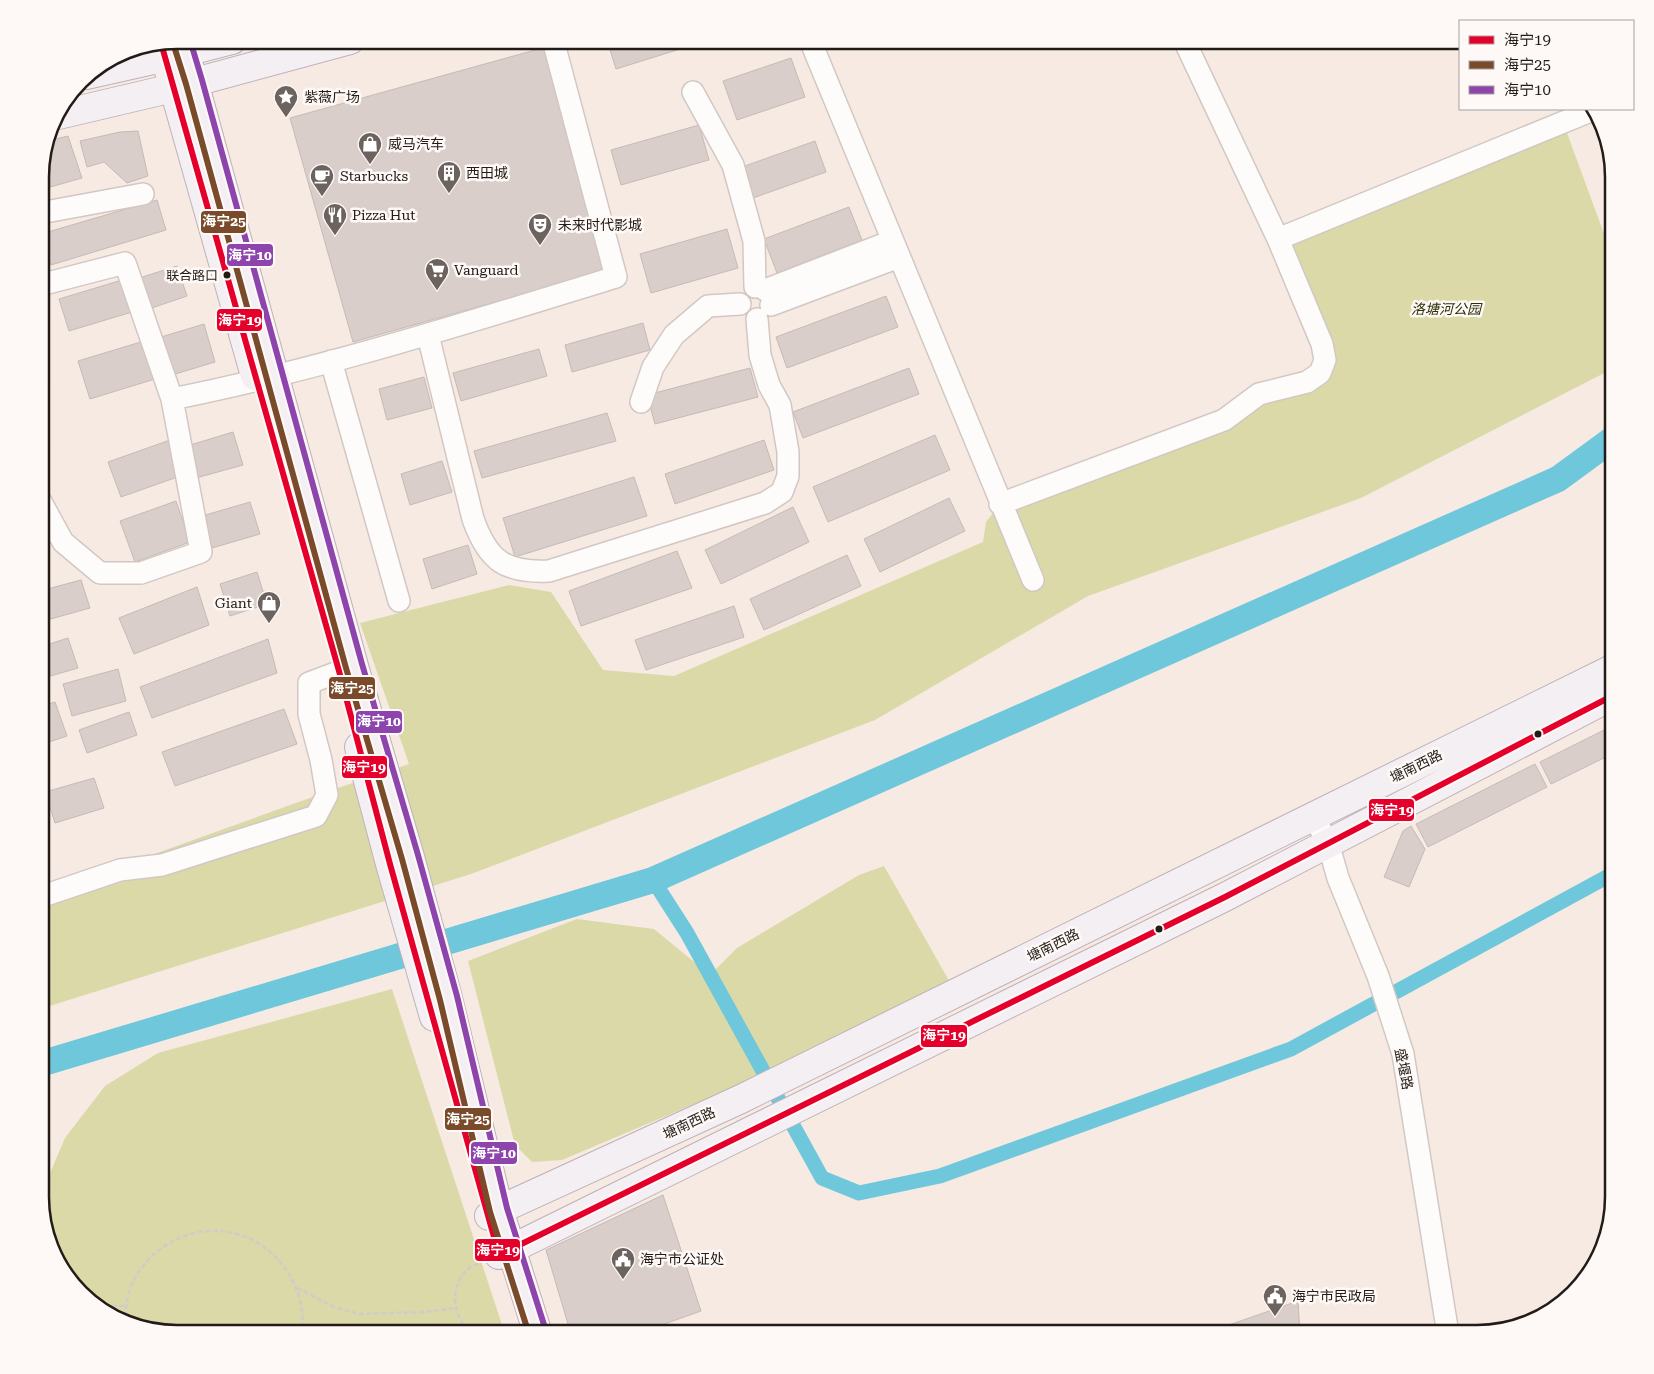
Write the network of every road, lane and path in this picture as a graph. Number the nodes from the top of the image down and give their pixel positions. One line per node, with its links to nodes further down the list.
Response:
1 (168, 49): 7 (main road)
2 (173, 49): 8 (main road)
3 (317, 49): 8 (main road)
4 (555, 49): 18 (street)
5 (814, 49): 15 (street)
6 (1188, 49): 14 (street)
7 (111, 67)
8 (184, 85): 11 (main road); 20 (main road)
9 (693, 92): 17 (street)
10 (1588, 112): 14 (street)
11 (66, 113)
12 (142, 194): 13 (street)
13 (49, 211)
14 (1278, 239): 23 (street)
15 (896, 249): 17 (street); 23 (street)
16 (49, 279): 21 (street)
17 (762, 300): 18 (street); 22 (street)
18 (428, 335): 19 (street)
19 (331, 361): 20 (street); 26 (street)
20 (266, 379): 21 (street); 27 (main road)
21 (172, 400): 24 (street)
22 (640, 402)
23 (1000, 504): 25 (street)
24 (49, 516)
25 (1032, 580)
26 (399, 601)
27 (346, 669): 32 (street); 33 (main road)
28 (1605, 672): 30 (main road, 塘南西路)
29 (1605, 700): 31 (main road, 塘南西路)
30 (1314, 816): 31 (street, 盛堰路); 33 (main road, 塘南西路)
31 (1328, 843): 34 (main road, 塘南西路); 44 (street, 盛堰路)
32 (49, 894)
33 (494, 1213): 34 (main road)
34 (497, 1256): 38 (path); 42 (main road); 43 (main road)
35 (296, 1287): 36 (path); 38 (path); 40 (path)
36 (126, 1306): 37 (path); 39 (path)
37 (111, 1307)
38 (455, 1308): 41 (path)
39 (126, 1315)
40 (302, 1325)
41 (464, 1325)
42 (518, 1325)
43 (533, 1325)
44 (1447, 1325)

